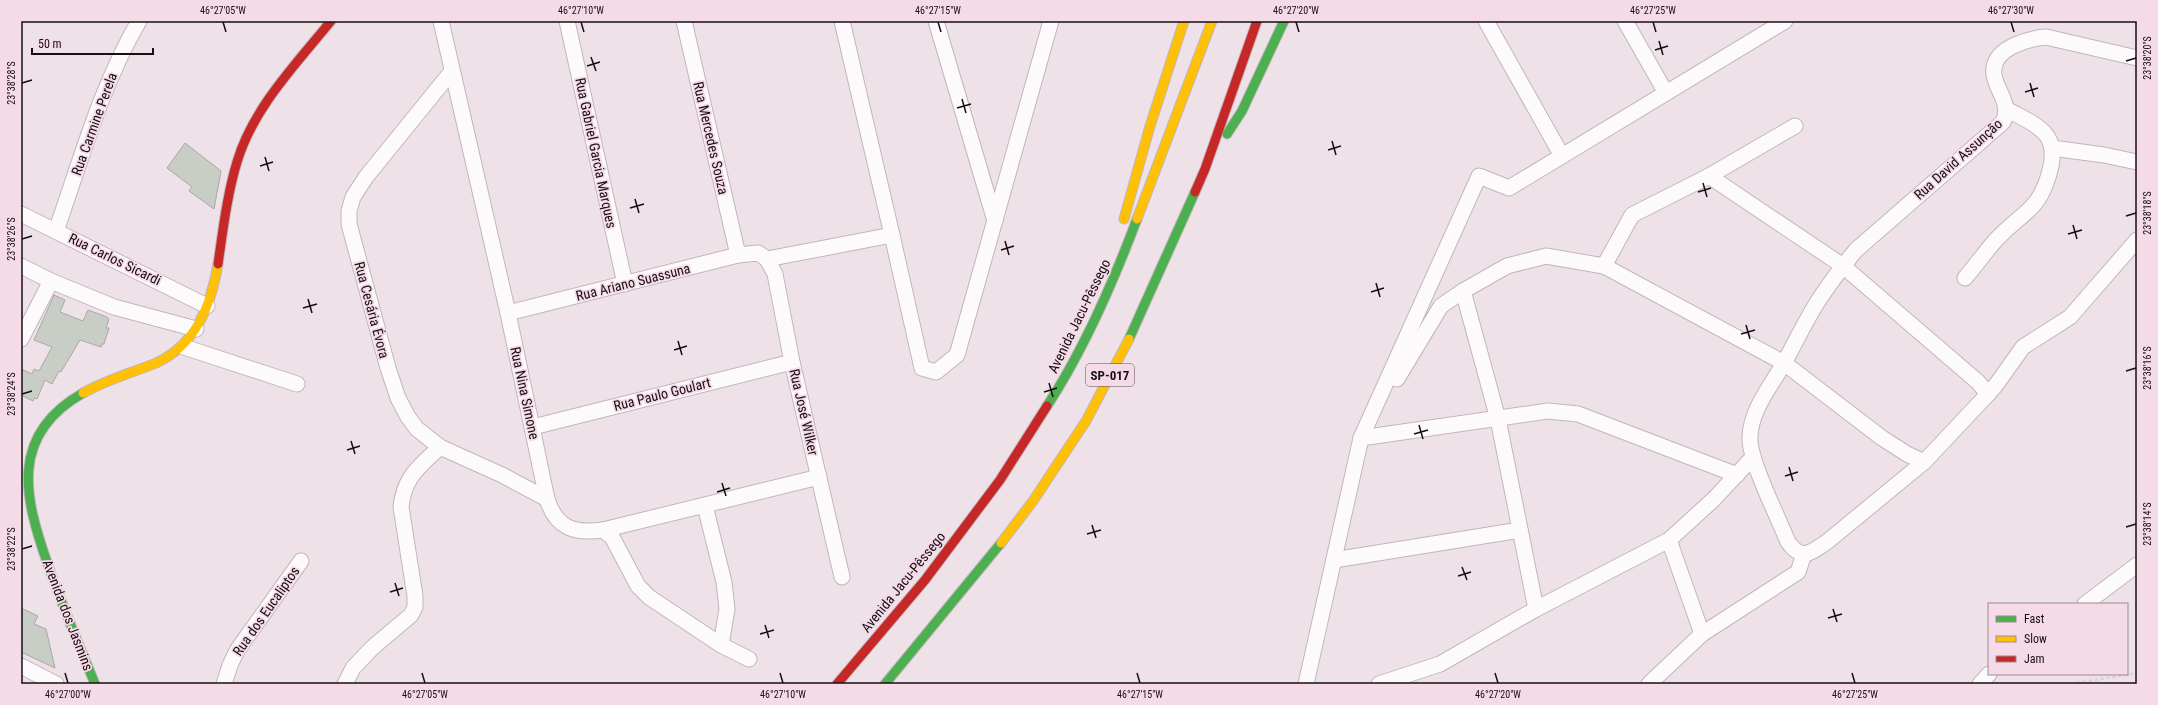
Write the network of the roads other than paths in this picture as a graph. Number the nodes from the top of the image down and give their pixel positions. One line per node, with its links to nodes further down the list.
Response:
1 (139, 21): 28 (street, Rua Carmine Perela)
2 (331, 21): 41 (main road, Avenida dos Jasmins)
3 (440, 21): 17 (street, Rua Nina Simone)
4 (567, 21): 39 (street, Rua Gabriel Garcia Marques)
5 (684, 21): 31 (street, Rua Mercedes Souza)
6 (842, 21): 29 (street)
7 (936, 21): 27 (street)
8 (1184, 21): 33 (main road)
9 (1212, 21): 33 (main road, Avenida Jacu-Pêssego / SP-017)
10 (1257, 21): 24 (main road, SP-017)
11 (1284, 21): 24 (main road)
12 (1486, 21): 22 (street)
13 (1625, 21): 18 (street)
14 (1785, 21): 18 (street)
15 (1047, 22): 27 (street)
16 (2137, 58): 19 (street, Rua David Assunção)
17 (452, 71): 42 (street, Rua Nina Simone); 53 (street, Rua Cesária Évora)
18 (1666, 93): 22 (street)
19 (2006, 109): 21 (street); 36 (street, Rua David Assunção)
20 (1795, 126): 25 (street)
21 (2052, 148): 23 (street); 37 (street)
22 (1562, 156): 52 (street)
23 (2137, 162)
24 (1205, 169): 81 (main road, SP-017)
25 (1709, 176): 35 (street); 36 (street)
26 (21, 214): 28 (street, Rua Carlos Sicardi)
27 (995, 221): 29 (street)
28 (56, 231): 41 (street, Rua Carlos Sicardi)
29 (892, 234): 32 (street, Rua Ariano Suassuna)
30 (2137, 240): 49 (street)
31 (738, 255): 32 (street, Rua Ariano Suassuna); 39 (street, Rua Ariano Suassuna)
32 (763, 256): 46 (street, Rua José Wilker)
33 (1120, 264): 80 (main road, Avenida Jacu-Pêssego / SP-017)
34 (21, 266): 38 (street)
35 (1604, 266): 40 (street); 47 (street)
36 (1843, 266): 47 (street, Rua David Assunção); 49 (street)
37 (1965, 278)
38 (51, 281): 43 (street); 44 (street)
39 (625, 284): 42 (street, Rua Ariano Suassuna)
40 (1463, 291): 50 (street); 52 (street)
41 (208, 306): 43 (main road, Avenida dos Jasmins)
42 (508, 313): 51 (street, Rua Nina Simone)
43 (196, 329): 45 (main road, Avenida dos Jasmins)
44 (21, 338)
45 (184, 347): 48 (street); 60 (main road, Avenida dos Jasmins)
46 (792, 362): 51 (street, Rua Paulo Goulart); 57 (street, Rua José Wilker)
47 (1784, 364): 54 (street, Rua David Assunção); 55 (street)
48 (297, 384)
49 (1988, 394): 55 (street)
50 (1498, 419): 52 (street); 56 (street); 62 (street)
51 (533, 427): 58 (street, Rua Nina Simone)
52 (1361, 438): 65 (street)
53 (440, 447): 58 (street, Rua Cesária Évora); 79 (street)
54 (1753, 458): 56 (street); 64 (street, Rua David Assunção)
55 (1924, 462): 64 (street)
56 (1737, 475): 63 (street)
57 (819, 477): 59 (street, Rua Nina Simone); 68 (street, Rua José Wilker)
58 (547, 499): 61 (street, Rua Nina Simone)
59 (705, 506): 61 (street, Rua Nina Simone); 72 (street)
60 (28, 528): 77 (main road, Avenida dos Jasmins)
61 (603, 530): 72 (street)
62 (1520, 530): 65 (street); 70 (street)
63 (1669, 540): 70 (street); 71 (street)
64 (1804, 554): 71 (street)
65 (1334, 560): 82 (street)
66 (301, 561): 78 (street, Rua dos Eucaliptos)
67 (2137, 565): 69 (street)
68 (842, 577)
69 (2086, 603)
70 (1536, 610): 83 (street)
71 (1702, 634): 84 (street)
72 (721, 646): 73 (street)
73 (749, 659)
74 (21, 666): 76 (street)
75 (1988, 675): 85 (street)
76 (56, 684)
77 (95, 684)
78 (224, 684)
79 (344, 684)
80 (837, 684)
81 (885, 684)
82 (1306, 684)
83 (1379, 684)
84 (1648, 684)
85 (1980, 684)

